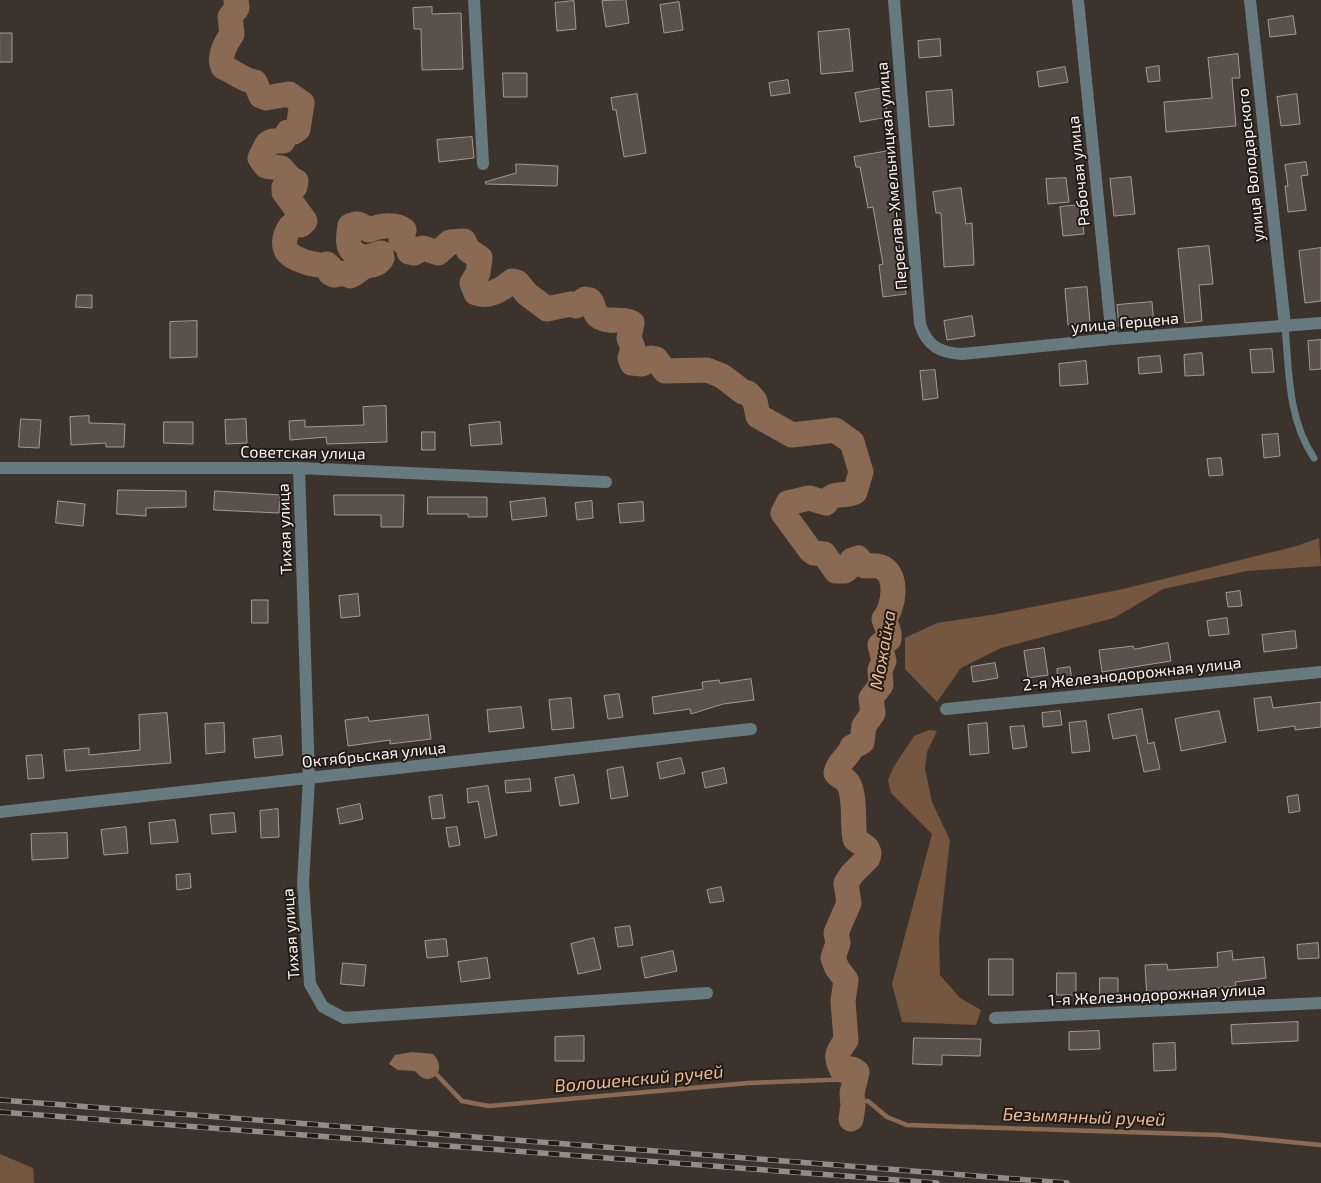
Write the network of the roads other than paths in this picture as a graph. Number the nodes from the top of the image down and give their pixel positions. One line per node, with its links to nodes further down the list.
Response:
1 (474, 0): 5 (street)
2 (894, 0): 9 (street, Переслав-Хмельницкая улица)
3 (1078, 0): 8 (street, Рабочая улица)
4 (1250, 0): 7 (street, улица Володарского)
5 (483, 164)
6 (1321, 323): 7 (street, улица Герцена)
7 (1285, 326): 8 (street, улица Герцена); 10 (lane)
8 (1112, 339): 9 (street, улица Герцена)
9 (933, 346)
10 (1314, 458)
11 (0, 468): 12 (street, Советская улица)
12 (299, 468): 13 (street, Советская улица); 17 (street, Тихая улица)
13 (606, 482)
14 (1321, 672): 15 (street, 2-я Железнодорожная улица)
15 (946, 709)
16 (751, 729): 17 (street, Октябрьская улица)
17 (309, 779): 18 (street, Октябрьская улица); 19 (street, Тихая улица)
18 (0, 812)
19 (708, 993)
20 (1321, 1003): 21 (street, 1-я Железнодорожная улица)
21 (995, 1018)

